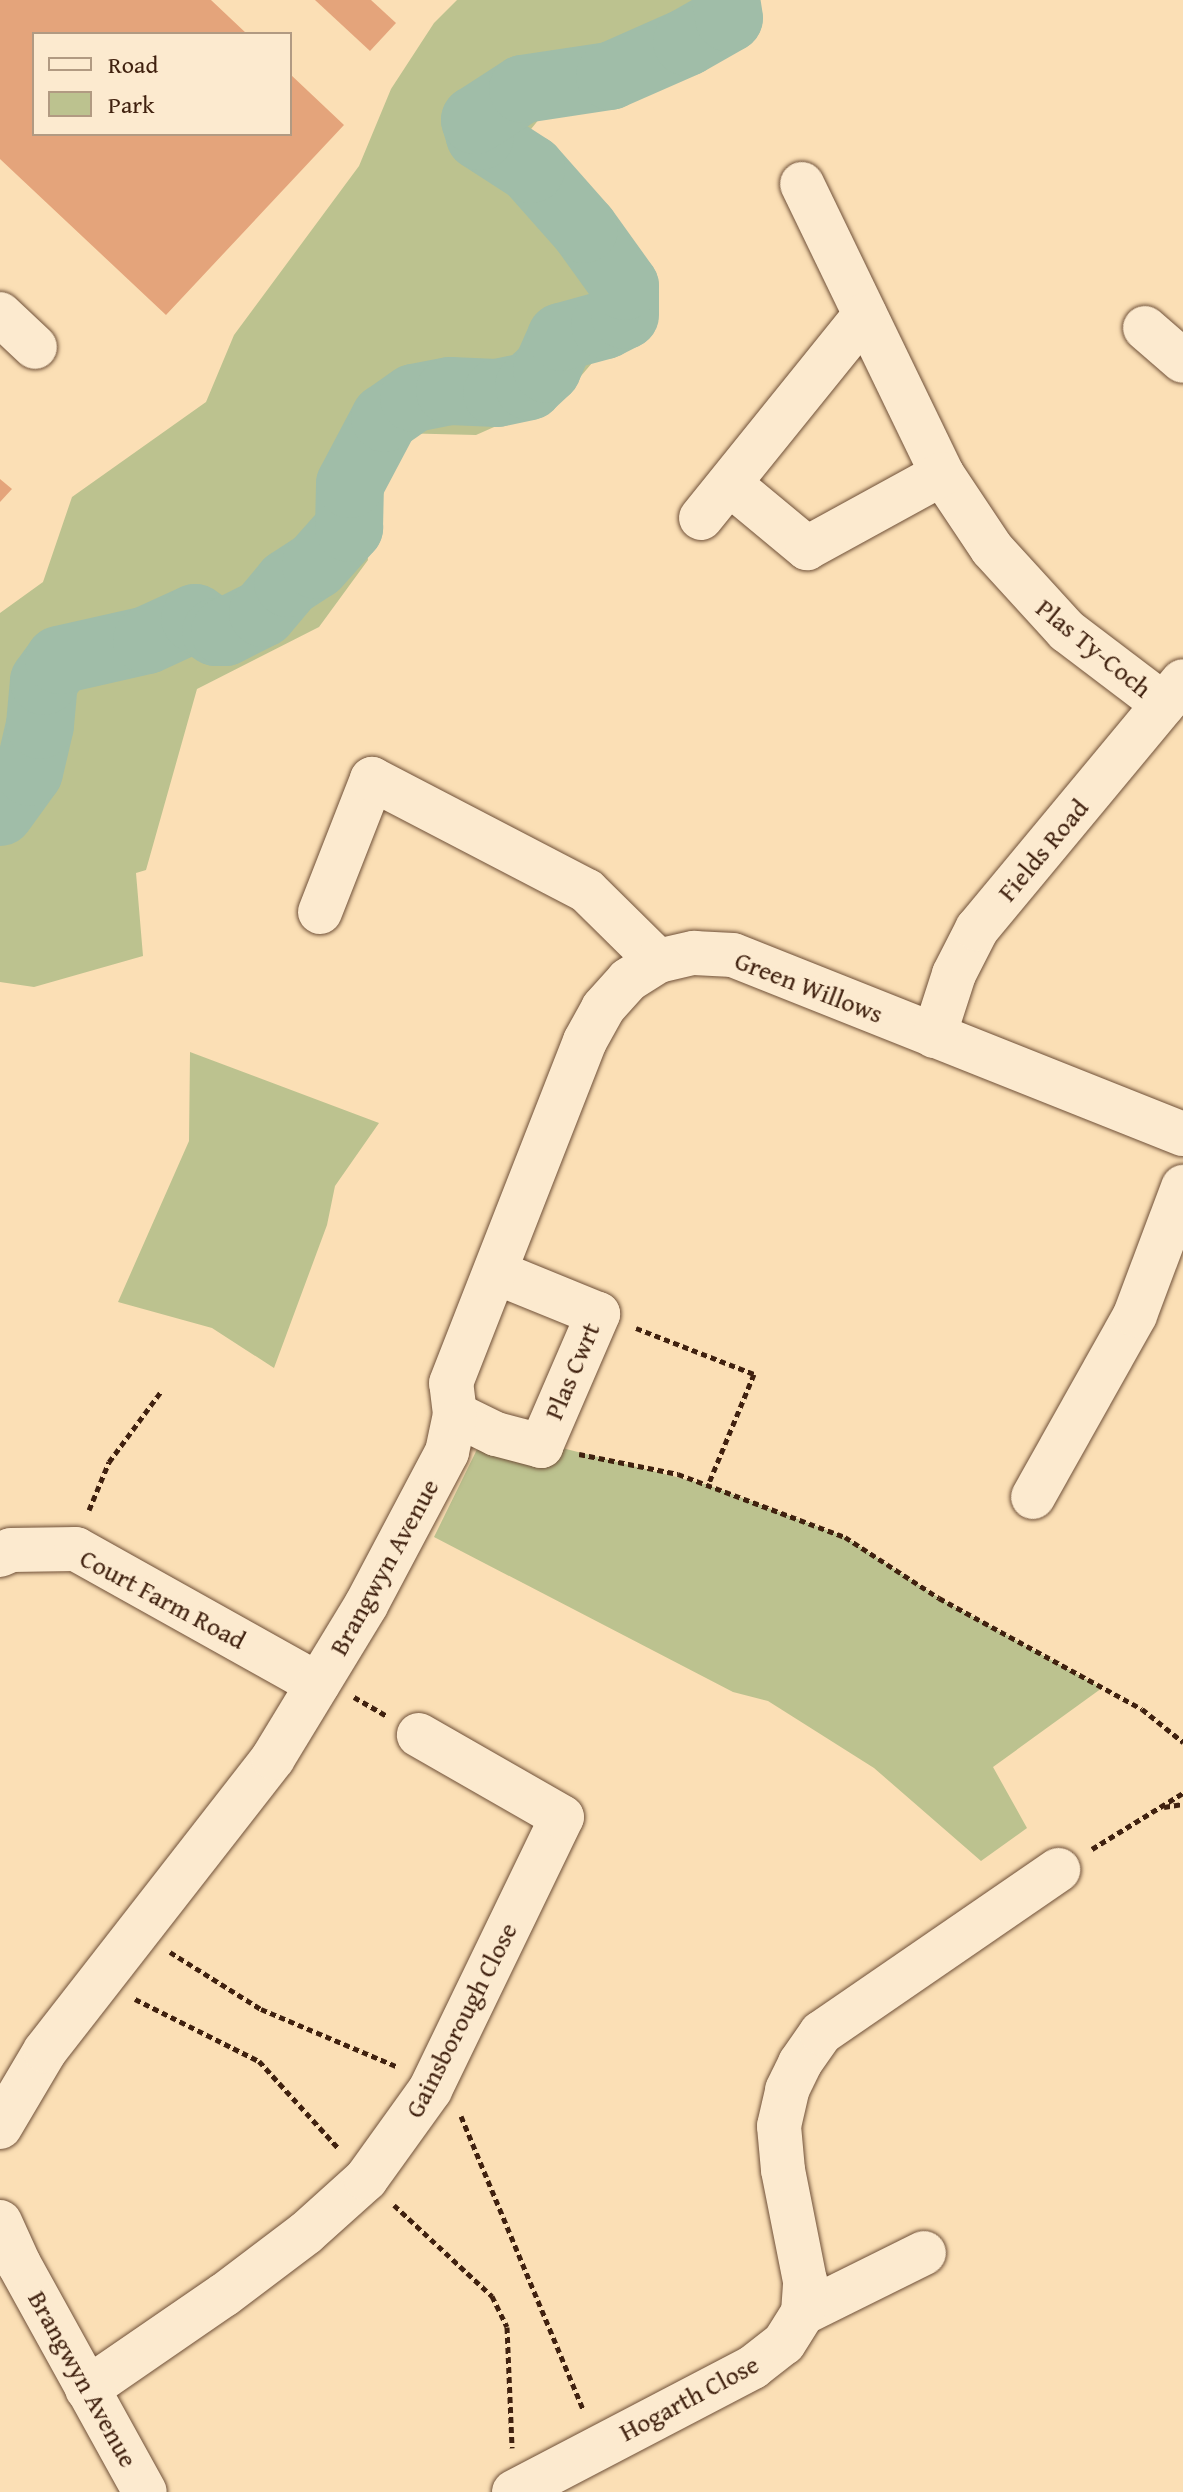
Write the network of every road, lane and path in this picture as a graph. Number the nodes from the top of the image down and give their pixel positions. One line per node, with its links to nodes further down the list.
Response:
1 (802, 184): 3 (street, Plas Ty-Coch)
2 (0, 314): 5 (street)
3 (865, 315): 7 (street, Plas Ty-Coch); 8 (street)
4 (1145, 328): 6 (street)
5 (35, 347)
6 (1183, 361)
7 (942, 474): 8 (street); 10 (street, Plas Ty-Coch)
8 (731, 485): 9 (street)
9 (701, 518)
10 (1173, 692): 13 (street, Fields Road)
11 (320, 912): 12 (street)
12 (658, 961): 13 (street, Green Willows); 16 (street, Brangwyn Avenue)
13 (934, 1036): 14 (street, Green Willows)
14 (1183, 1134)
15 (1183, 1187): 22 (street)
16 (495, 1272): 17 (street, Plas Cwrt); 19 (street, Brangwyn Avenue)
17 (598, 1314): 20 (street, Plas Cwrt); 21 (path)
18 (162, 1390): 23 (path)
19 (455, 1414): 20 (street, Plas Cwrt); 25 (street, Brangwyn Avenue)
20 (541, 1446): 21 (path)
21 (708, 1485): 27 (path)
22 (1033, 1497)
23 (76, 1549): 24 (street, Court Farm Road); 25 (street, Court Farm Road)
24 (0, 1555)
25 (320, 1681): 26 (path); 32 (street, Brangwyn Avenue)
26 (419, 1735): 33 (street, Gainsborough Close)
27 (1183, 1742)
28 (1183, 1793): 30 (path)
29 (1183, 1804): 30 (path)
30 (1160, 1807): 31 (path)
31 (1058, 1870): 37 (street)
32 (140, 1933): 33 (path); 34 (street, Brangwyn Avenue)
33 (438, 2074): 38 (street, Gainsborough Close); 39 (path)
34 (0, 2127)
35 (0, 2222): 38 (street, Brangwyn Avenue)
36 (924, 2253): 37 (street)
37 (803, 2313): 39 (street, Hogarth Close)
38 (87, 2389): 40 (street, Brangwyn Avenue)
39 (599, 2447): 41 (street, Hogarth Close)
40 (145, 2492)
41 (514, 2492)

